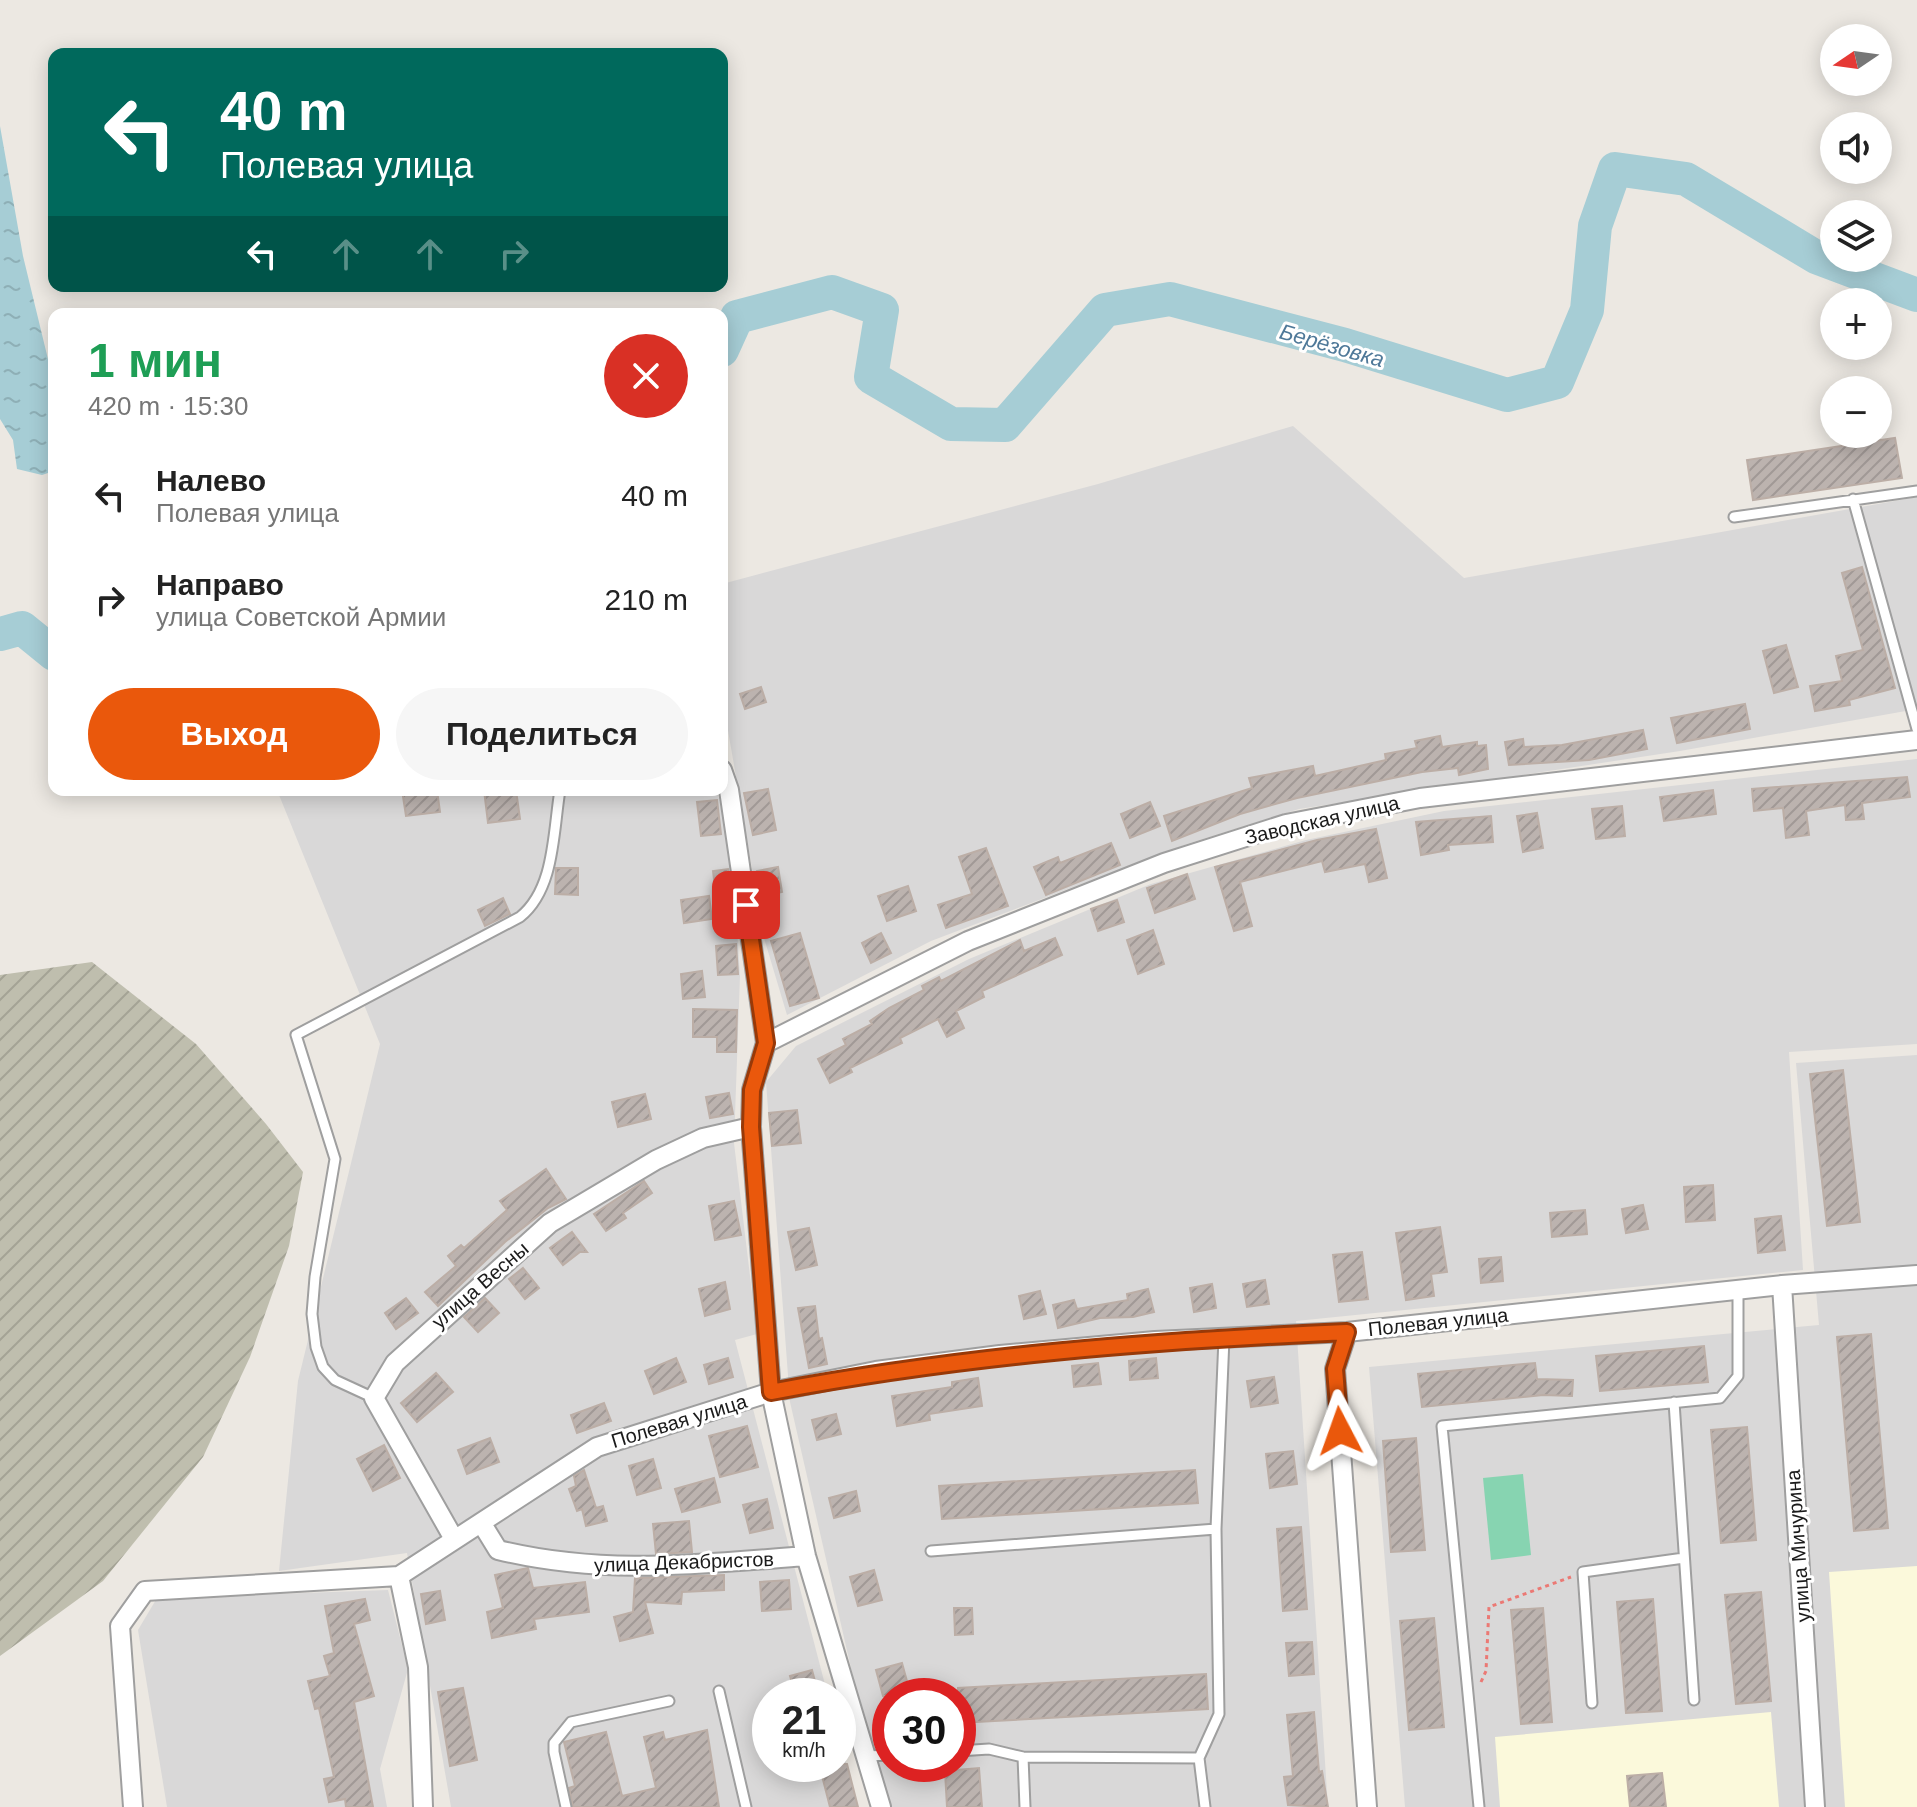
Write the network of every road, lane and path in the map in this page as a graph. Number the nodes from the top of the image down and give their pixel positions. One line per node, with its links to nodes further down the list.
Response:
1 (1917, 491): 2 (lane)
2 (1853, 499): 3 (lane); 4 (lane)
3 (1734, 517)
4 (1917, 729)
5 (1917, 740): 8 (street, Заводская улица)
6 (728, 787): 8 (street)
7 (559, 796): 16 (lane)
8 (766, 1043): 9 (street)
9 (751, 1127): 15 (street); 16 (street, улица Весны)
10 (1917, 1275): 11 (street, Полевая улица)
11 (1782, 1285): 12 (street, Полевая улица); 45 (street, улица Мичурина)
12 (1738, 1289): 13 (street, Полевая улица); 17 (lane)
13 (1347, 1332): 14 (street, Полевая улица); 43 (street)
14 (1224, 1338): 15 (street, Полевая улица); 19 (lane)
15 (771, 1392): 18 (street, Полевая улица); 22 (street)
16 (374, 1398): 20 (street)
17 (1674, 1402): 23 (lane); 30 (lane)
18 (482, 1524): 20 (street, Полевая улица); 22 (street, улица Декабристов)
19 (1216, 1529): 21 (lane); 35 (lane)
20 (454, 1539): 25 (street, Полевая улица)
21 (931, 1551)
22 (806, 1556): 32 (street)
23 (1684, 1558): 24 (lane); 27 (lane)
24 (1583, 1572): 29 (lane); 30 (path)
25 (399, 1576): 36 (street); 37 (street)
26 (719, 1691): 39 (lane)
27 (1694, 1700)
28 (669, 1701): 38 (lane)
29 (1592, 1703)
30 (1470, 1705): 44 (lane)
31 (976, 1750): 34 (lane)
32 (867, 1756): 33 (lane); 40 (street)
33 (872, 1756)
34 (1023, 1757): 35 (lane); 41 (lane)
35 (1199, 1758): 42 (lane)
36 (133, 1807)
37 (423, 1807)
38 (566, 1807)
39 (746, 1807)
40 (881, 1807)
41 (1025, 1807)
42 (1205, 1807)
43 (1367, 1807)
44 (1479, 1807)
45 (1815, 1807)

